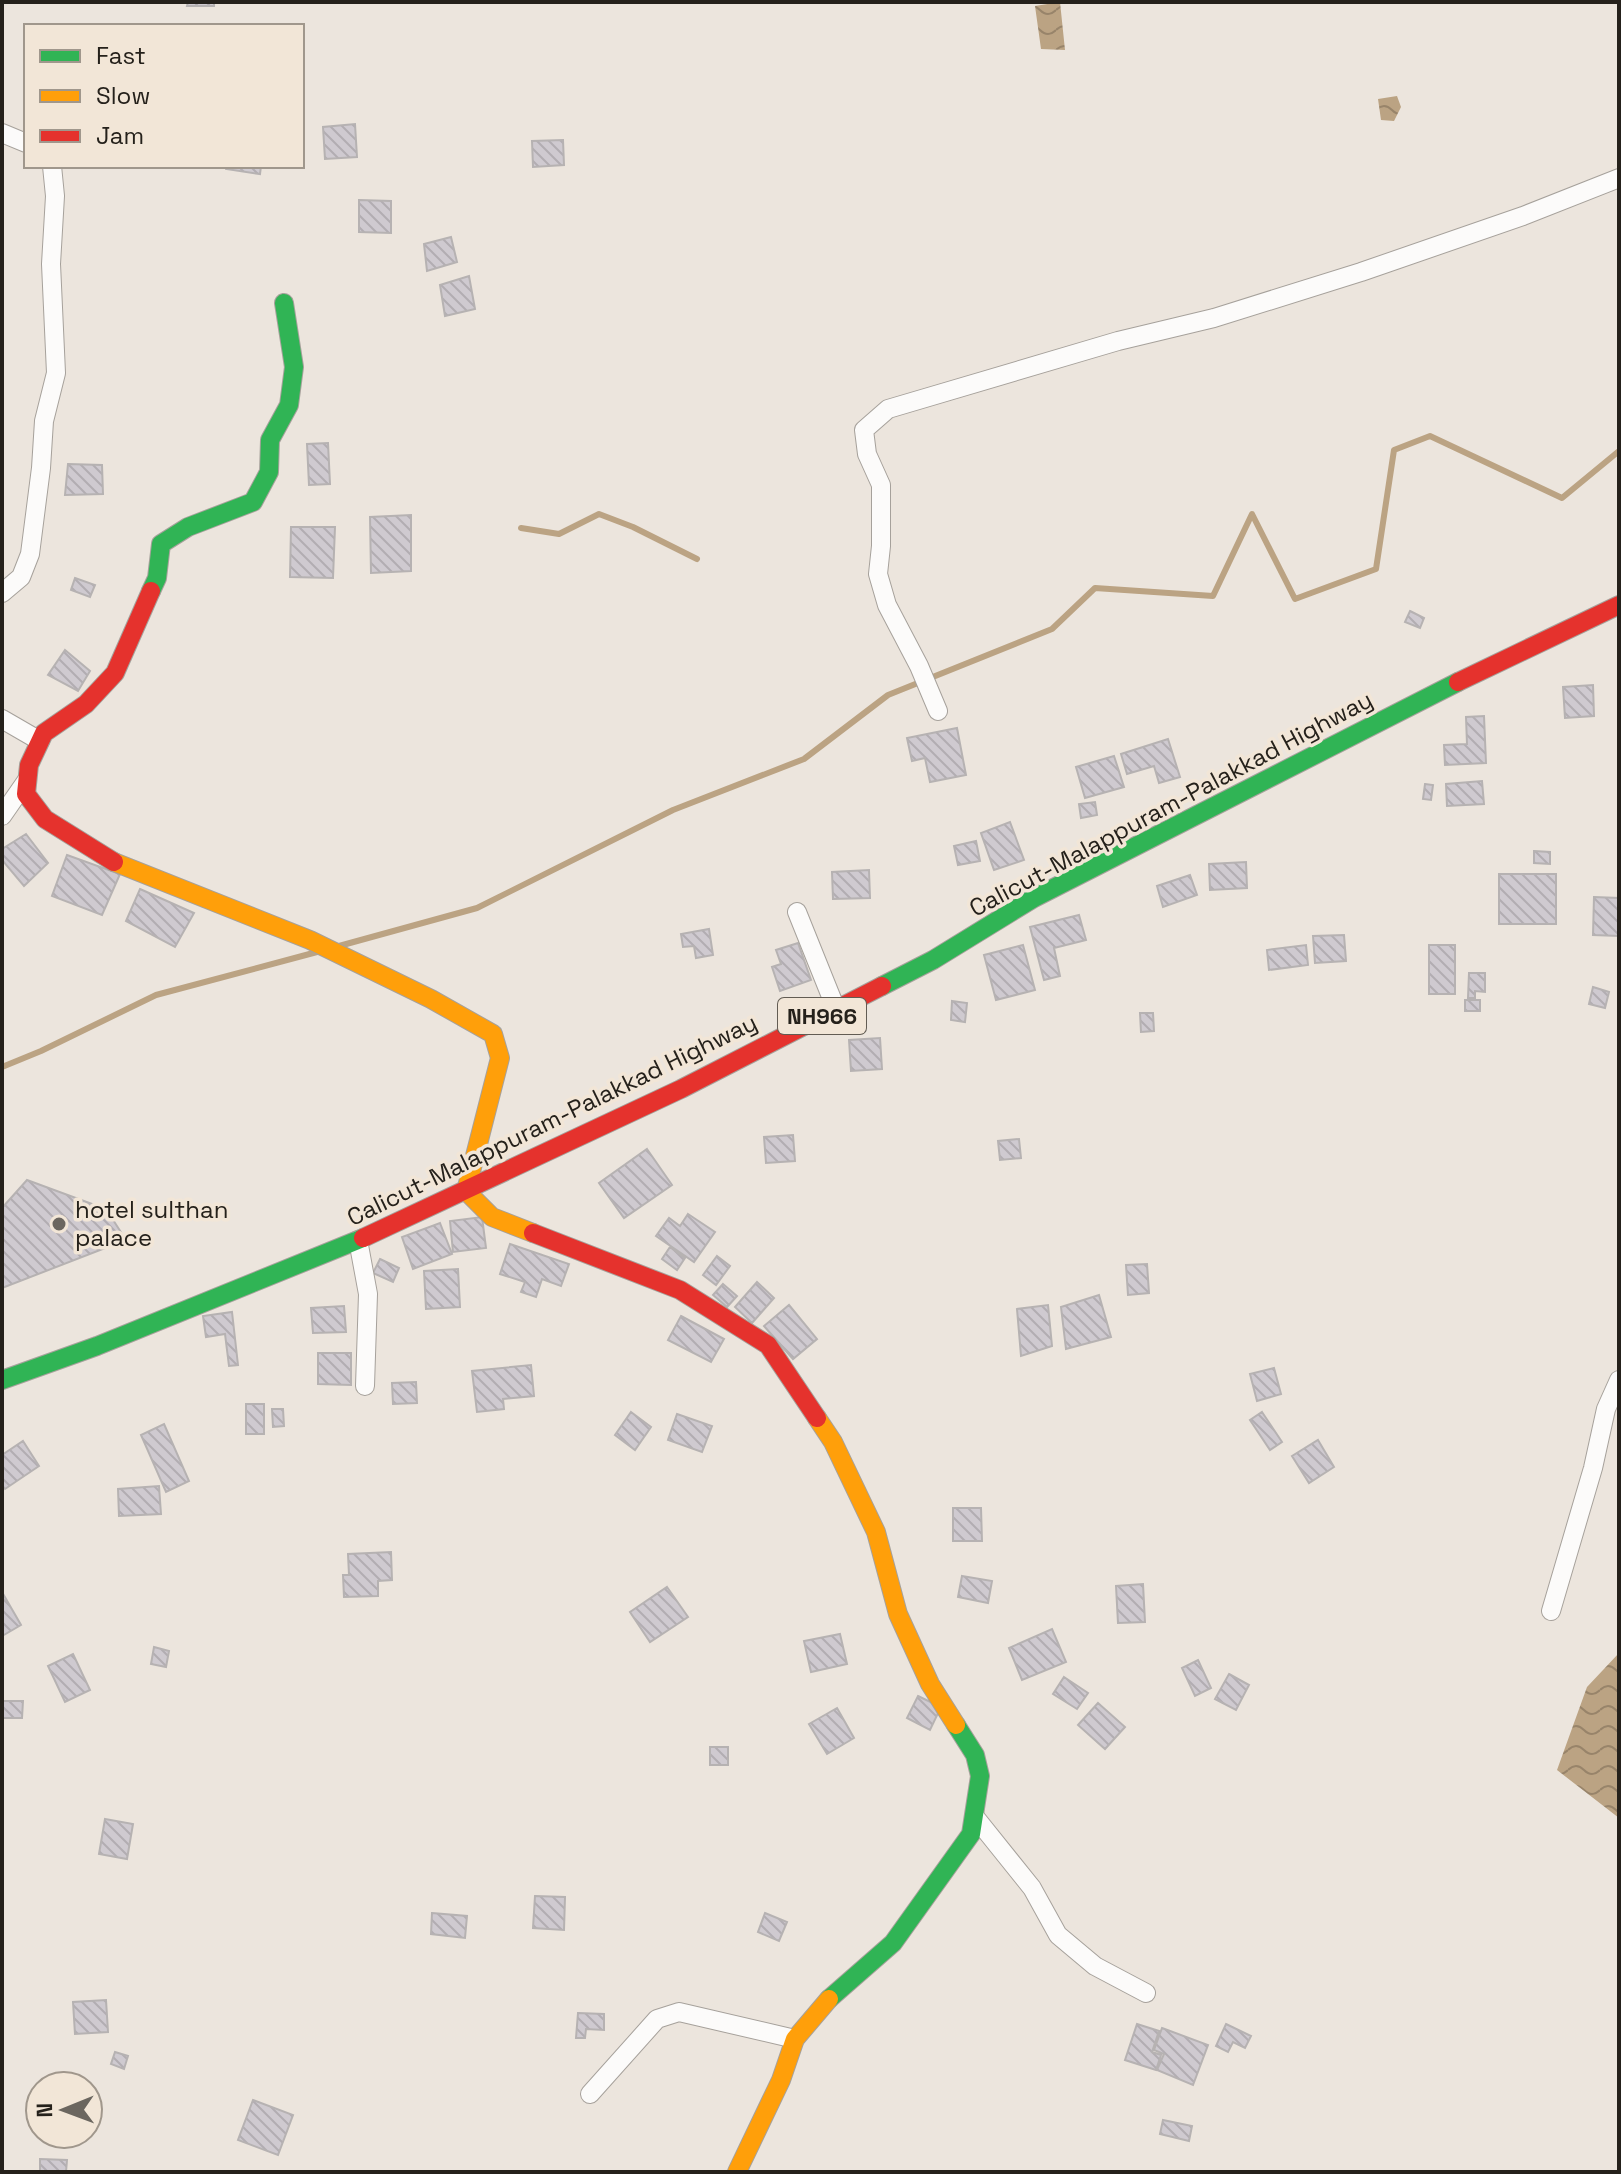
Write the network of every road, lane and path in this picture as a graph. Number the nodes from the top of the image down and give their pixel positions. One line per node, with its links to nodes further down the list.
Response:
1 (2, 133): 2 (street)
2 (24, 142)
3 (52, 168): 6 (street)
4 (1619, 178): 8 (street)
5 (284, 303): 10 (main road)
6 (6, 585)
7 (1619, 605): 14 (main road, Calicut-Malappuram-Palakkad Highway / NH966)
8 (935, 702)
9 (2, 719): 10 (street)
10 (40, 741): 11 (main road)
11 (27, 780): 12 (street); 15 (main road)
12 (2, 816)
13 (797, 912): 14 (street)
14 (836, 1009): 15 (main road, Calicut-Malappuram-Palakkad Highway / NH966)
15 (466, 1191): 16 (main road, Calicut-Malappuram-Palakkad Highway / NH966); 21 (main road)
16 (358, 1240): 17 (main road, Calicut-Malappuram-Palakkad Highway / NH966); 19 (street)
17 (2, 1380)
18 (1619, 1380): 20 (street)
19 (365, 1386)
20 (1551, 1611)
21 (975, 1817): 22 (street); 23 (main road)
22 (1146, 1993)
23 (795, 2039): 24 (street); 25 (main road)
24 (590, 2094)
25 (737, 2172)

